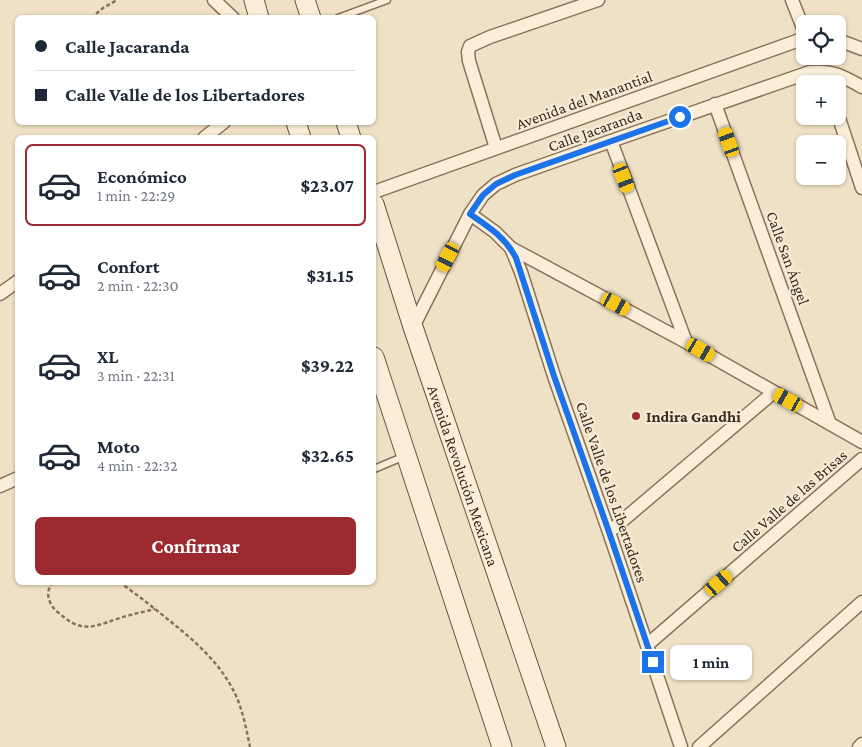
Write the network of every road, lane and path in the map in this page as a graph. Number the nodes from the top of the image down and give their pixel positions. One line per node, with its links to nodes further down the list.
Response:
1 (117, 0): 8 (path)
2 (214, 0): 9 (street)
3 (254, 0): 10 (main road)
4 (305, 0): 11 (main road)
5 (386, 0): 12 (lane)
6 (598, 0): 25 (street)
7 (792, 0): 13 (street)
8 (95, 15)
9 (230, 15)
10 (259, 15)
11 (310, 15)
12 (346, 15)
13 (798, 15)
14 (796, 41): 25 (street, Avenida del Manantial)
15 (846, 43): 16 (street)
16 (862, 48)
17 (822, 71): 18 (street); 19 (street); 20 (street, Calle Jacaranda)
18 (824, 75)
19 (862, 87)
20 (715, 104): 24 (street, Calle Jacaranda); 37 (street, Calle San Ángel)
21 (220, 125): 23 (street)
22 (841, 125): 26 (street)
23 (208, 135)
24 (611, 141): 29 (street, Calle Jacaranda); 34 (street)
25 (496, 148): 27 (street, Avenida del Manantial)
26 (862, 188)
27 (376, 191)
28 (376, 210): 33 (main road, Avenida Revolución Mexicana)
29 (470, 214): 30 (street); 33 (street, Calle Jacaranda)
30 (511, 248): 34 (street); 44 (street, Calle Valle de los Libertadores)
31 (15, 283): 32 (street)
32 (0, 294)
33 (413, 327): 53 (main road, Avenida Revolución Mexicana)
34 (686, 342): 36 (street)
35 (376, 364): 39 (main road)
36 (774, 392): 37 (street); 44 (street)
37 (830, 424): 38 (street)
38 (862, 442)
39 (406, 456): 41 (lane); 52 (main road)
40 (862, 459): 49 (street, Calle Valle de las Brisas)
41 (376, 469)
42 (15, 479): 43 (street)
43 (0, 486)
44 (609, 532): 49 (street, Calle Valle de los Libertadores)
45 (51, 585): 48 (path)
46 (123, 585): 48 (path)
47 (862, 602): 55 (street)
48 (155, 609): 51 (path)
49 (647, 645): 54 (street, Calle Valle de los Libertadores)
50 (862, 744): 56 (street)
51 (250, 747)
52 (502, 747)
53 (556, 747)
54 (681, 747)
55 (699, 747)
56 (859, 747)

